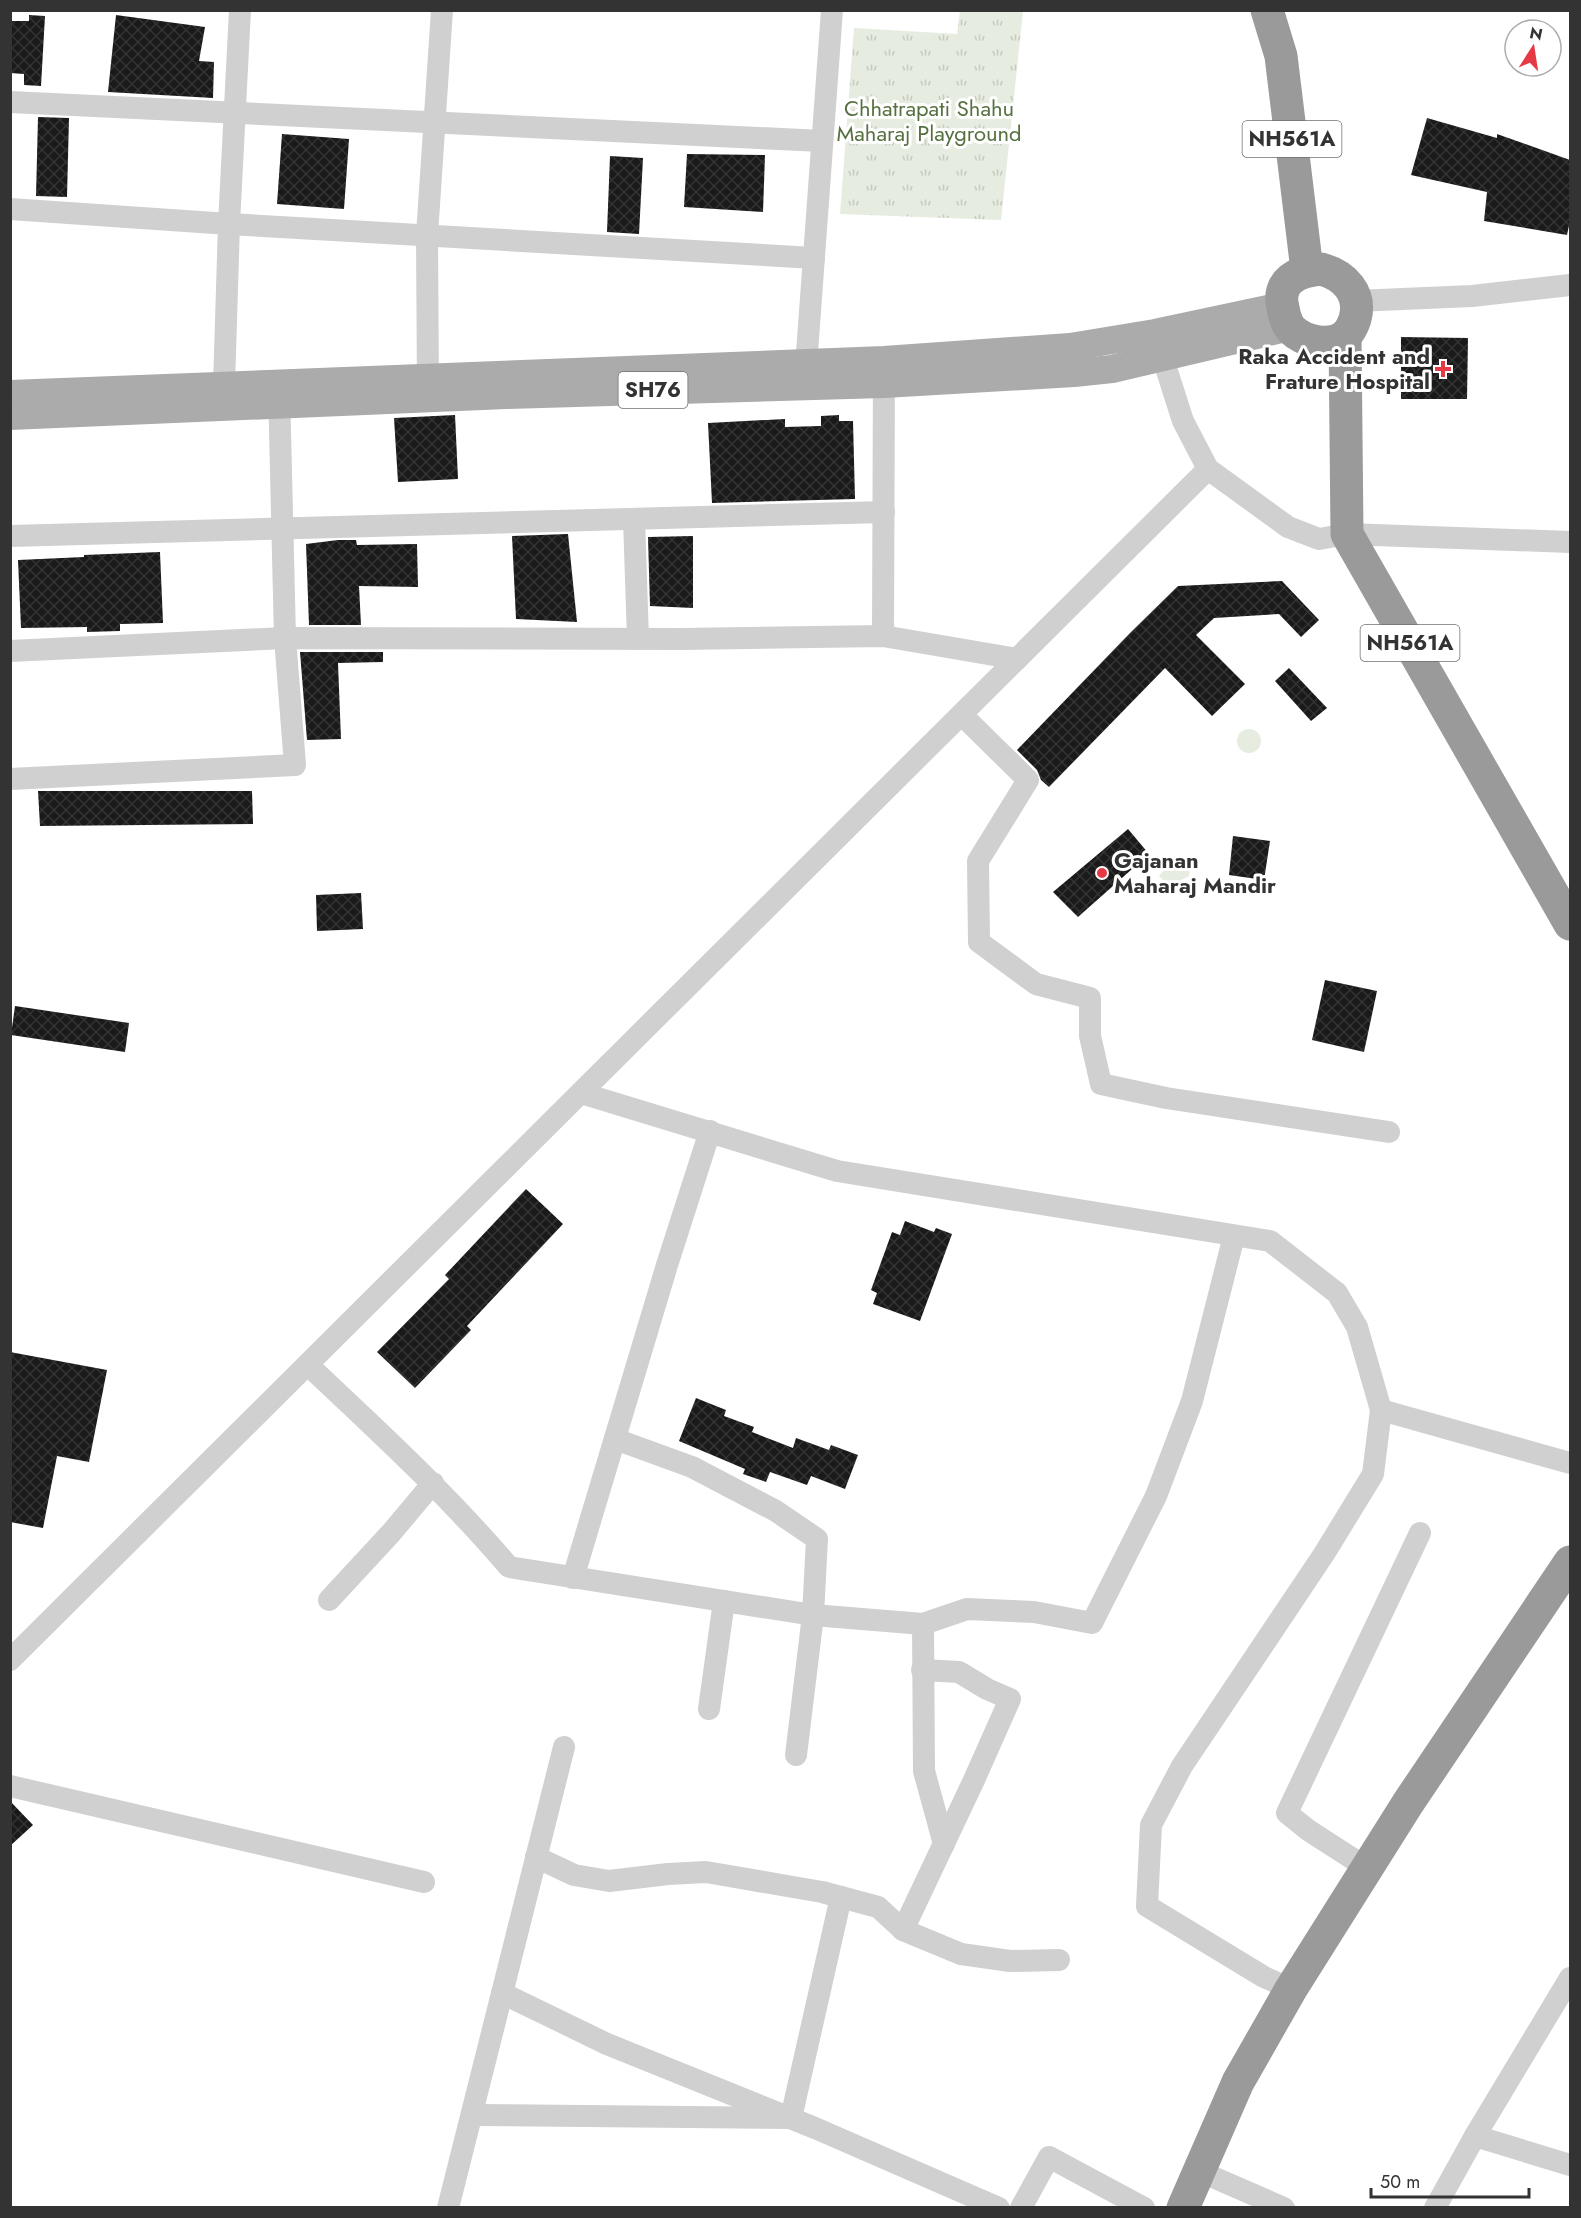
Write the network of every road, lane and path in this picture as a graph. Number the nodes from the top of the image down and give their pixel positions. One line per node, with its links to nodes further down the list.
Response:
1 (240, 10): 6 (street)
2 (442, 10): 7 (street)
3 (832, 10): 8 (street)
4 (1267, 10): 13 (highway, NH561A)
5 (10, 102): 6 (street)
6 (234, 112): 7 (street); 10 (street)
7 (435, 122): 8 (street); 11 (street)
8 (822, 141): 12 (street)
9 (10, 208): 10 (street)
10 (229, 224): 11 (street); 21 (street)
11 (428, 235): 12 (street); 22 (street)
12 (814, 258): 20 (street)
13 (1307, 270): 15 (highway); 16 (highway)
14 (1570, 285): 15 (street)
15 (1356, 302): 17 (highway, NH561A)
16 (1286, 317): 17 (highway); 18 (main road, SH76)
17 (1345, 336): 30 (highway, NH561A)
18 (1159, 345): 19 (main road, SH76); 26 (street)
19 (884, 372): 20 (main road, SH76); 27 (street)
20 (806, 375): 22 (main road, SH76)
21 (224, 385): 23 (main road, SH76); 24 (main road, SH76)
22 (427, 388): 23 (main road, SH76)
23 (279, 393): 25 (main road, SH76); 29 (street)
24 (10, 394)
25 (10, 416)
26 (1208, 469): 30 (street); 37 (street)
27 (884, 512): 28 (street); 33 (street)
28 (634, 519): 29 (street); 35 (street)
29 (282, 528): 31 (street); 34 (street)
30 (1347, 534): 32 (street); 40 (highway, NH561A)
31 (10, 536)
32 (1570, 542)
33 (883, 636): 35 (street); 37 (street)
34 (285, 638): 35 (street); 36 (street); 39 (street)
35 (638, 639)
36 (10, 651)
37 (1017, 659): 38 (street)
38 (962, 715): 41 (street); 43 (street)
39 (10, 779)
40 (1570, 924)
41 (581, 1093): 42 (street); 45 (street)
42 (710, 1131): 44 (street); 47 (street)
43 (1389, 1132)
44 (1234, 1236): 46 (street); 56 (street)
45 (308, 1365): 49 (street); 57 (street)
46 (1381, 1410): 48 (street); 71 (street)
47 (615, 1439): 52 (street); 55 (street)
48 (1570, 1463)
49 (433, 1484): 52 (street); 53 (street)
50 (1420, 1533): 65 (street)
51 (1570, 1562): 65 (highway)
52 (573, 1578): 54 (street)
53 (329, 1600)
54 (724, 1601): 55 (street); 59 (street)
55 (813, 1615): 56 (street); 61 (street)
56 (923, 1624): 58 (street)
57 (10, 1660)
58 (922, 1670): 63 (street); 63 (street)
59 (709, 1709)
60 (564, 1747): 64 (street)
61 (796, 1755)
62 (10, 1786): 66 (street)
63 (944, 1844): 68 (street)
64 (536, 1857): 67 (street); 72 (street)
65 (1367, 1868): 71 (highway)
66 (424, 1882)
67 (841, 1897): 68 (street); 74 (street)
68 (903, 1930): 69 (street)
69 (1059, 1960)
70 (1570, 1978): 75 (street)
71 (1291, 1989): 77 (highway)
72 (502, 1992): 73 (street); 74 (street)
73 (472, 2115): 74 (street); 78 (street)
74 (791, 2118): 79 (street)
75 (1474, 2136): 76 (street); 84 (street)
76 (1570, 2165)
77 (1199, 2170): 82 (highway); 83 (street)
78 (448, 2208)
79 (999, 2208)
80 (1022, 2208): 81 (street)
81 (1144, 2208)
82 (1183, 2208)
83 (1284, 2208)
84 (1434, 2208)

